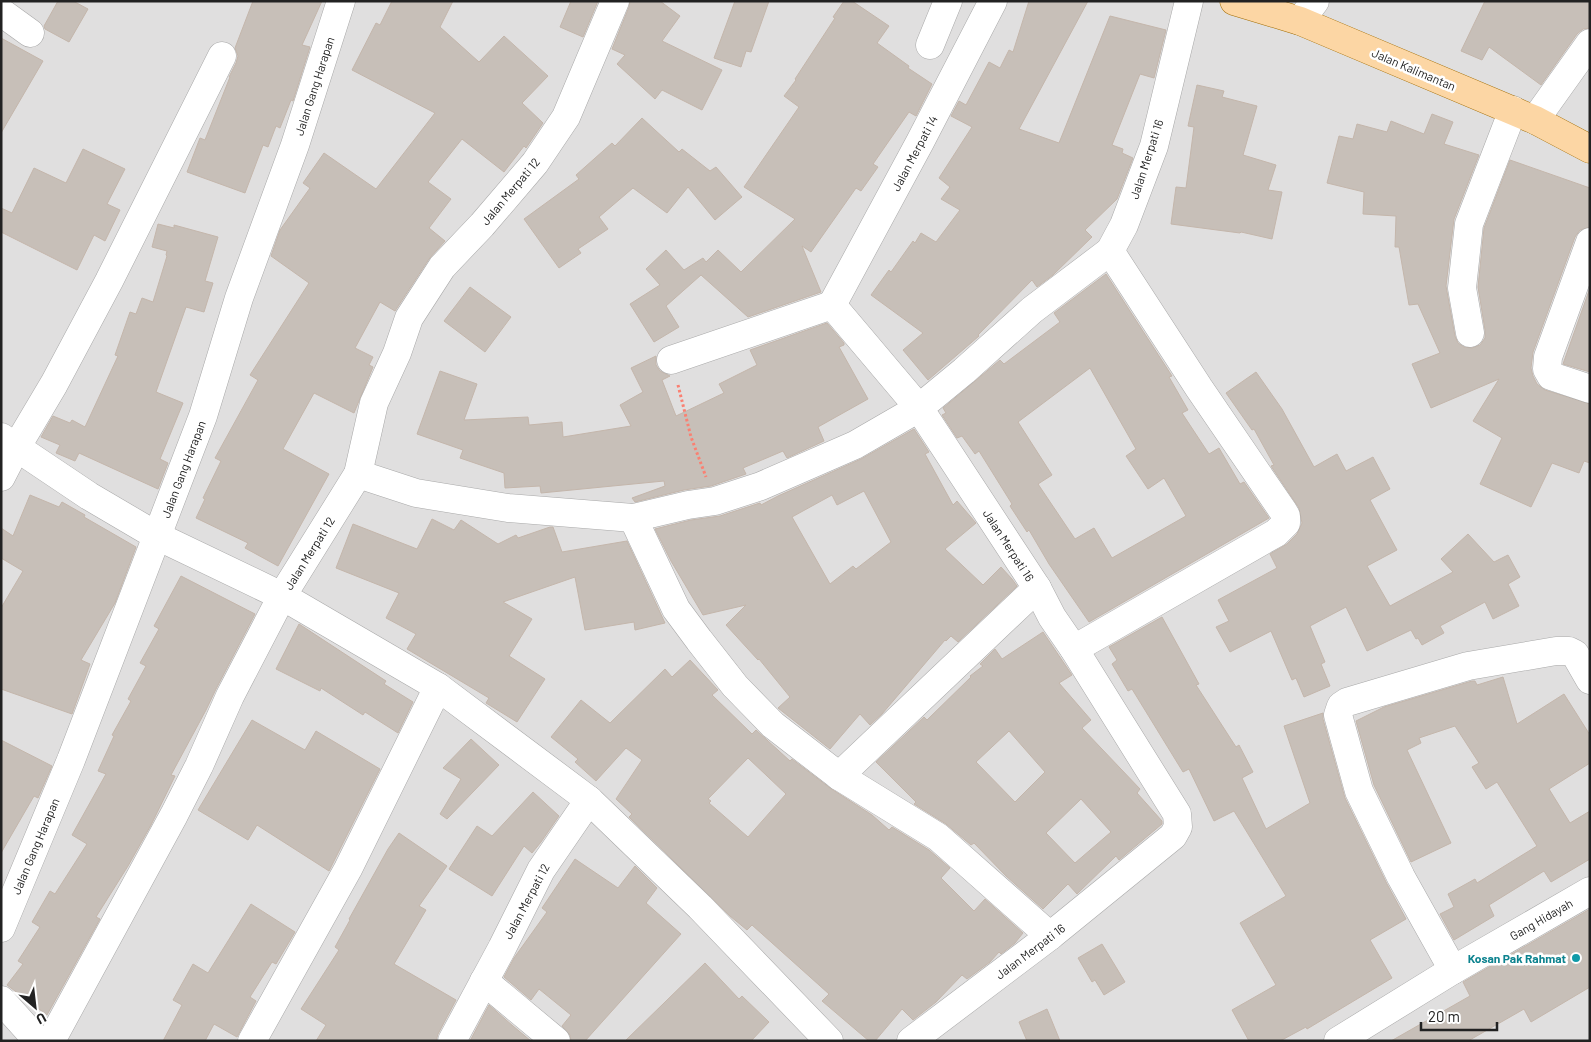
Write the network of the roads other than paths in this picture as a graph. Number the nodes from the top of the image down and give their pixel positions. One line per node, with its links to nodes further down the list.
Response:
1 (341, 1): 26 (street, Jalan Gang Harapan)
2 (616, 1): 23 (street, Jalan Merpati 12)
3 (948, 1): 11 (street)
4 (994, 1): 17 (street, Jalan Merpati 14)
5 (1189, 1): 16 (street, Jalan Merpati 16)
6 (1234, 1): 7 (main road, Jalan Kalimantan)
7 (1308, 11): 13 (main road, Jalan Kalimantan)
8 (1, 12): 9 (street)
9 (30, 32)
10 (1590, 43): 13 (street)
11 (930, 45)
12 (222, 56): 22 (street)
13 (1524, 115): 14 (main road, Jalan Kalimantan); 18 (street)
14 (1590, 149)
15 (1590, 242): 20 (street)
16 (1110, 251): 21 (street, Jalan Merpati 16); 29 (street)
17 (832, 305): 19 (street); 21 (street)
18 (1470, 334)
19 (671, 360)
20 (1590, 389)
21 (919, 408): 25 (street); 27 (street, Jalan Merpati 16)
22 (8, 442): 24 (street); 26 (street)
23 (358, 474): 25 (street); 28 (street, Jalan Merpati 12)
24 (1, 477)
25 (633, 518): 32 (street)
26 (157, 536): 28 (street); 35 (street, Jalan Gang Harapan)
27 (1037, 588): 29 (street, Jalan Merpati 16); 32 (street)
28 (282, 596): 31 (street, Jalan Merpati 12); 41 (street)
29 (1074, 649): 36 (street, Jalan Merpati 16)
30 (1590, 680): 37 (street)
31 (438, 687): 33 (street, Jalan Merpati 12); 42 (street)
32 (839, 776): 36 (street)
33 (589, 800): 38 (street, Jalan Merpati 12); 45 (street)
34 (1590, 890): 37 (street, Gang Hidayah)
35 (1, 928)
36 (1050, 936): 46 (street, Jalan Merpati 16)
37 (1453, 970): 47 (street, Gang Hidayah)
38 (484, 981): 43 (street, Jalan Merpati 12); 44 (street)
39 (1, 1000): 40 (street)
40 (38, 1041)
41 (51, 1041)
42 (252, 1041)
43 (452, 1041)
44 (556, 1041)
45 (829, 1041)
46 (911, 1041)
47 (1338, 1041)

